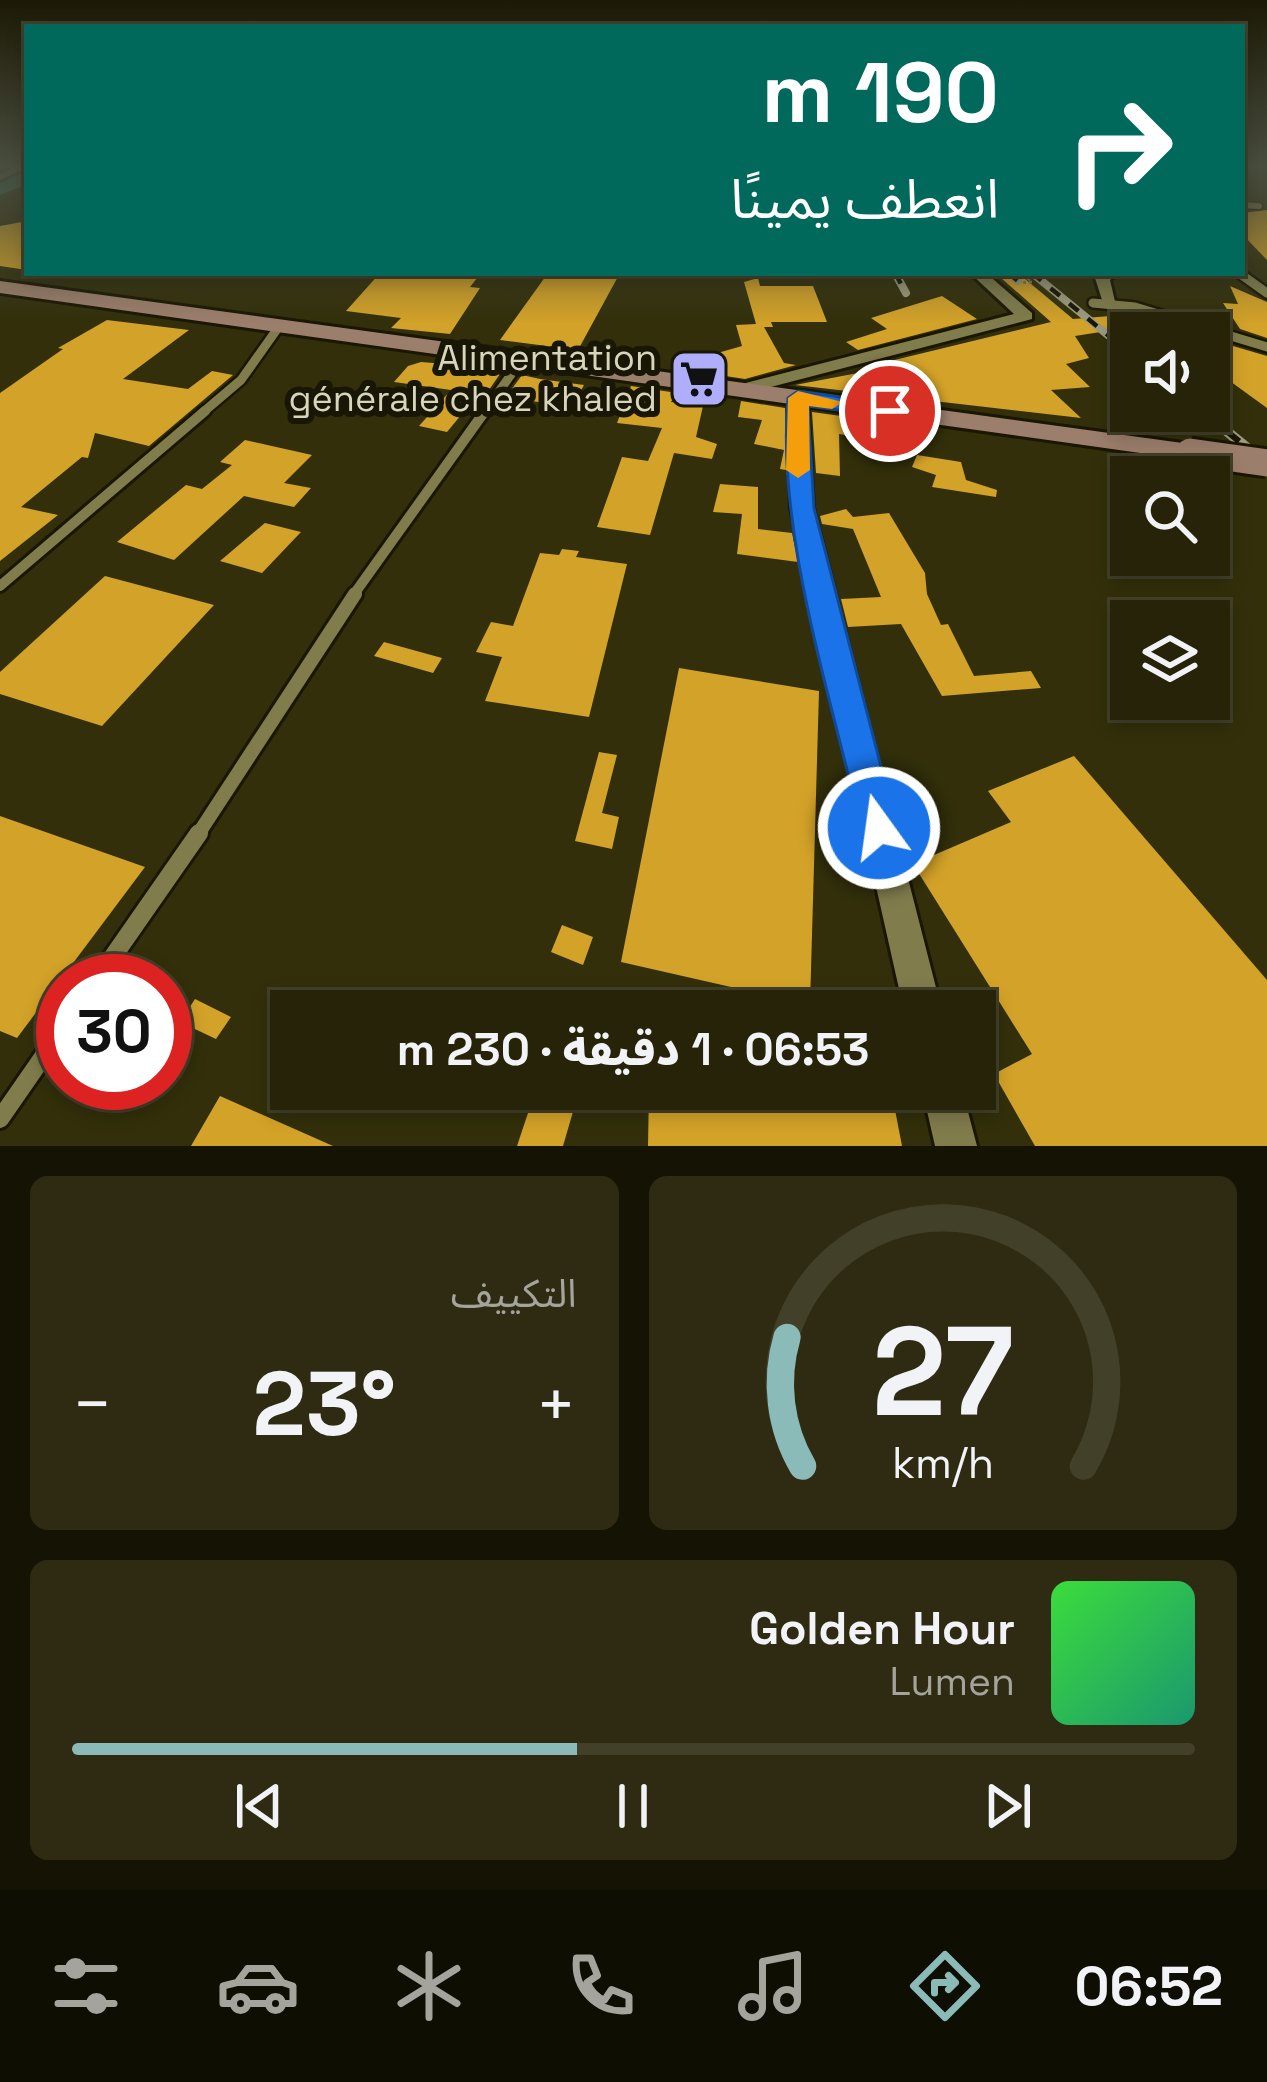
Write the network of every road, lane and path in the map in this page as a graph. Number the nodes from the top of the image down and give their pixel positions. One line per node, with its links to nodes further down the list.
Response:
1 (1025, 276): 3 (path)
2 (1106, 276): 6 (street)
3 (983, 279): 10 (street)
4 (0, 287): 7 (main road)
5 (1093, 303): 6 (lane)
6 (1111, 303): 8 (lane)
7 (280, 325): 9 (main road); 13 (lane)
8 (1267, 346)
9 (522, 359): 10 (main road); 14 (lane)
10 (740, 390): 11 (main road)
11 (798, 398): 12 (main road, bridge); 15 (street)
12 (1267, 463)
13 (0, 586)
14 (115, 954)
15 (918, 990)
16 (36, 1067): 18 (lane)
17 (947, 1110): 19 (street)
18 (0, 1119)
19 (956, 1146)

